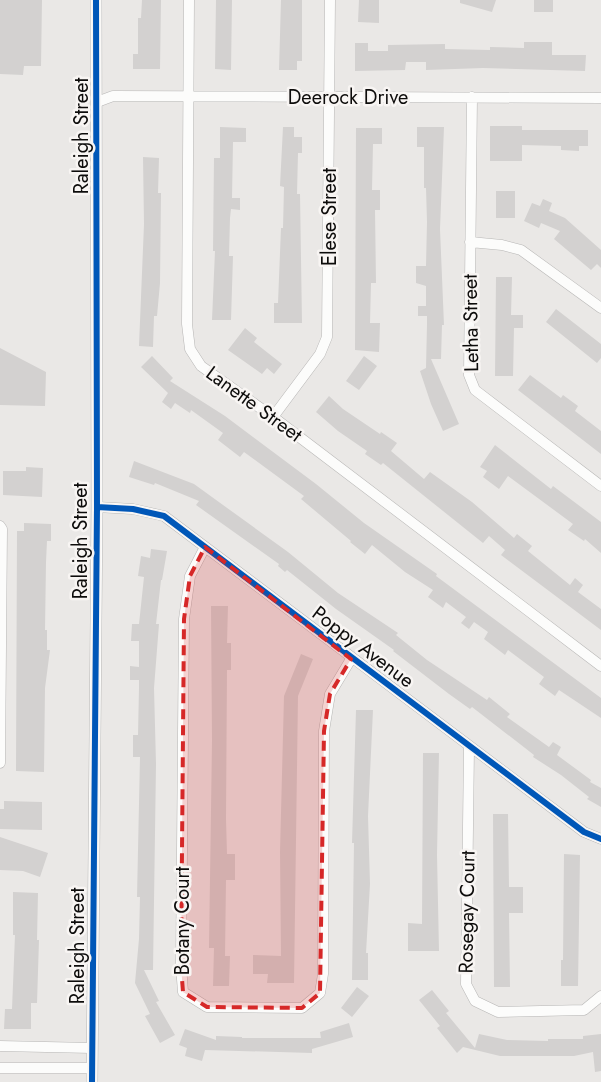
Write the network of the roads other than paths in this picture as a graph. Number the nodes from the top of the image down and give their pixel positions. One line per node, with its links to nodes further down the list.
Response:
1 (96, 0): 8 (street, Raleigh Street)
2 (189, 0): 4 (street, Lanette Street)
3 (330, 0): 5 (street, Elese Street)
4 (188, 97): 5 (street, Deerock Drive); 8 (street, Deerock Drive); 11 (street, Lanette Street)
5 (329, 97): 6 (street, Deerock Drive); 11 (street, Elese Street)
6 (472, 97): 7 (street, Deerock Drive); 9 (street, Letha Street)
7 (601, 98)
8 (97, 102): 13 (street, Raleigh Street)
9 (470, 242): 10 (street); 12 (street, Letha Street)
10 (601, 308)
11 (273, 416): 17 (street, Lanette Street)
12 (601, 486)
13 (97, 506): 15 (street, Poppy Avenue); 24 (street, Raleigh Street)
14 (0, 526): 18 (street)
15 (205, 547): 16 (street, Poppy Avenue); 16 (street, Botany Court)
16 (351, 658): 19 (street, Poppy Avenue)
17 (601, 666)
18 (1, 681): 20 (street)
19 (469, 748): 21 (street, Poppy Avenue); 22 (street, Rosegay Court)
20 (0, 763)
21 (601, 839)
22 (601, 996)
23 (0, 1046): 24 (street)
24 (92, 1048): 26 (street, Raleigh Street)
25 (0, 1068): 26 (street)
26 (92, 1068): 27 (street, Raleigh Street)
27 (92, 1082)

